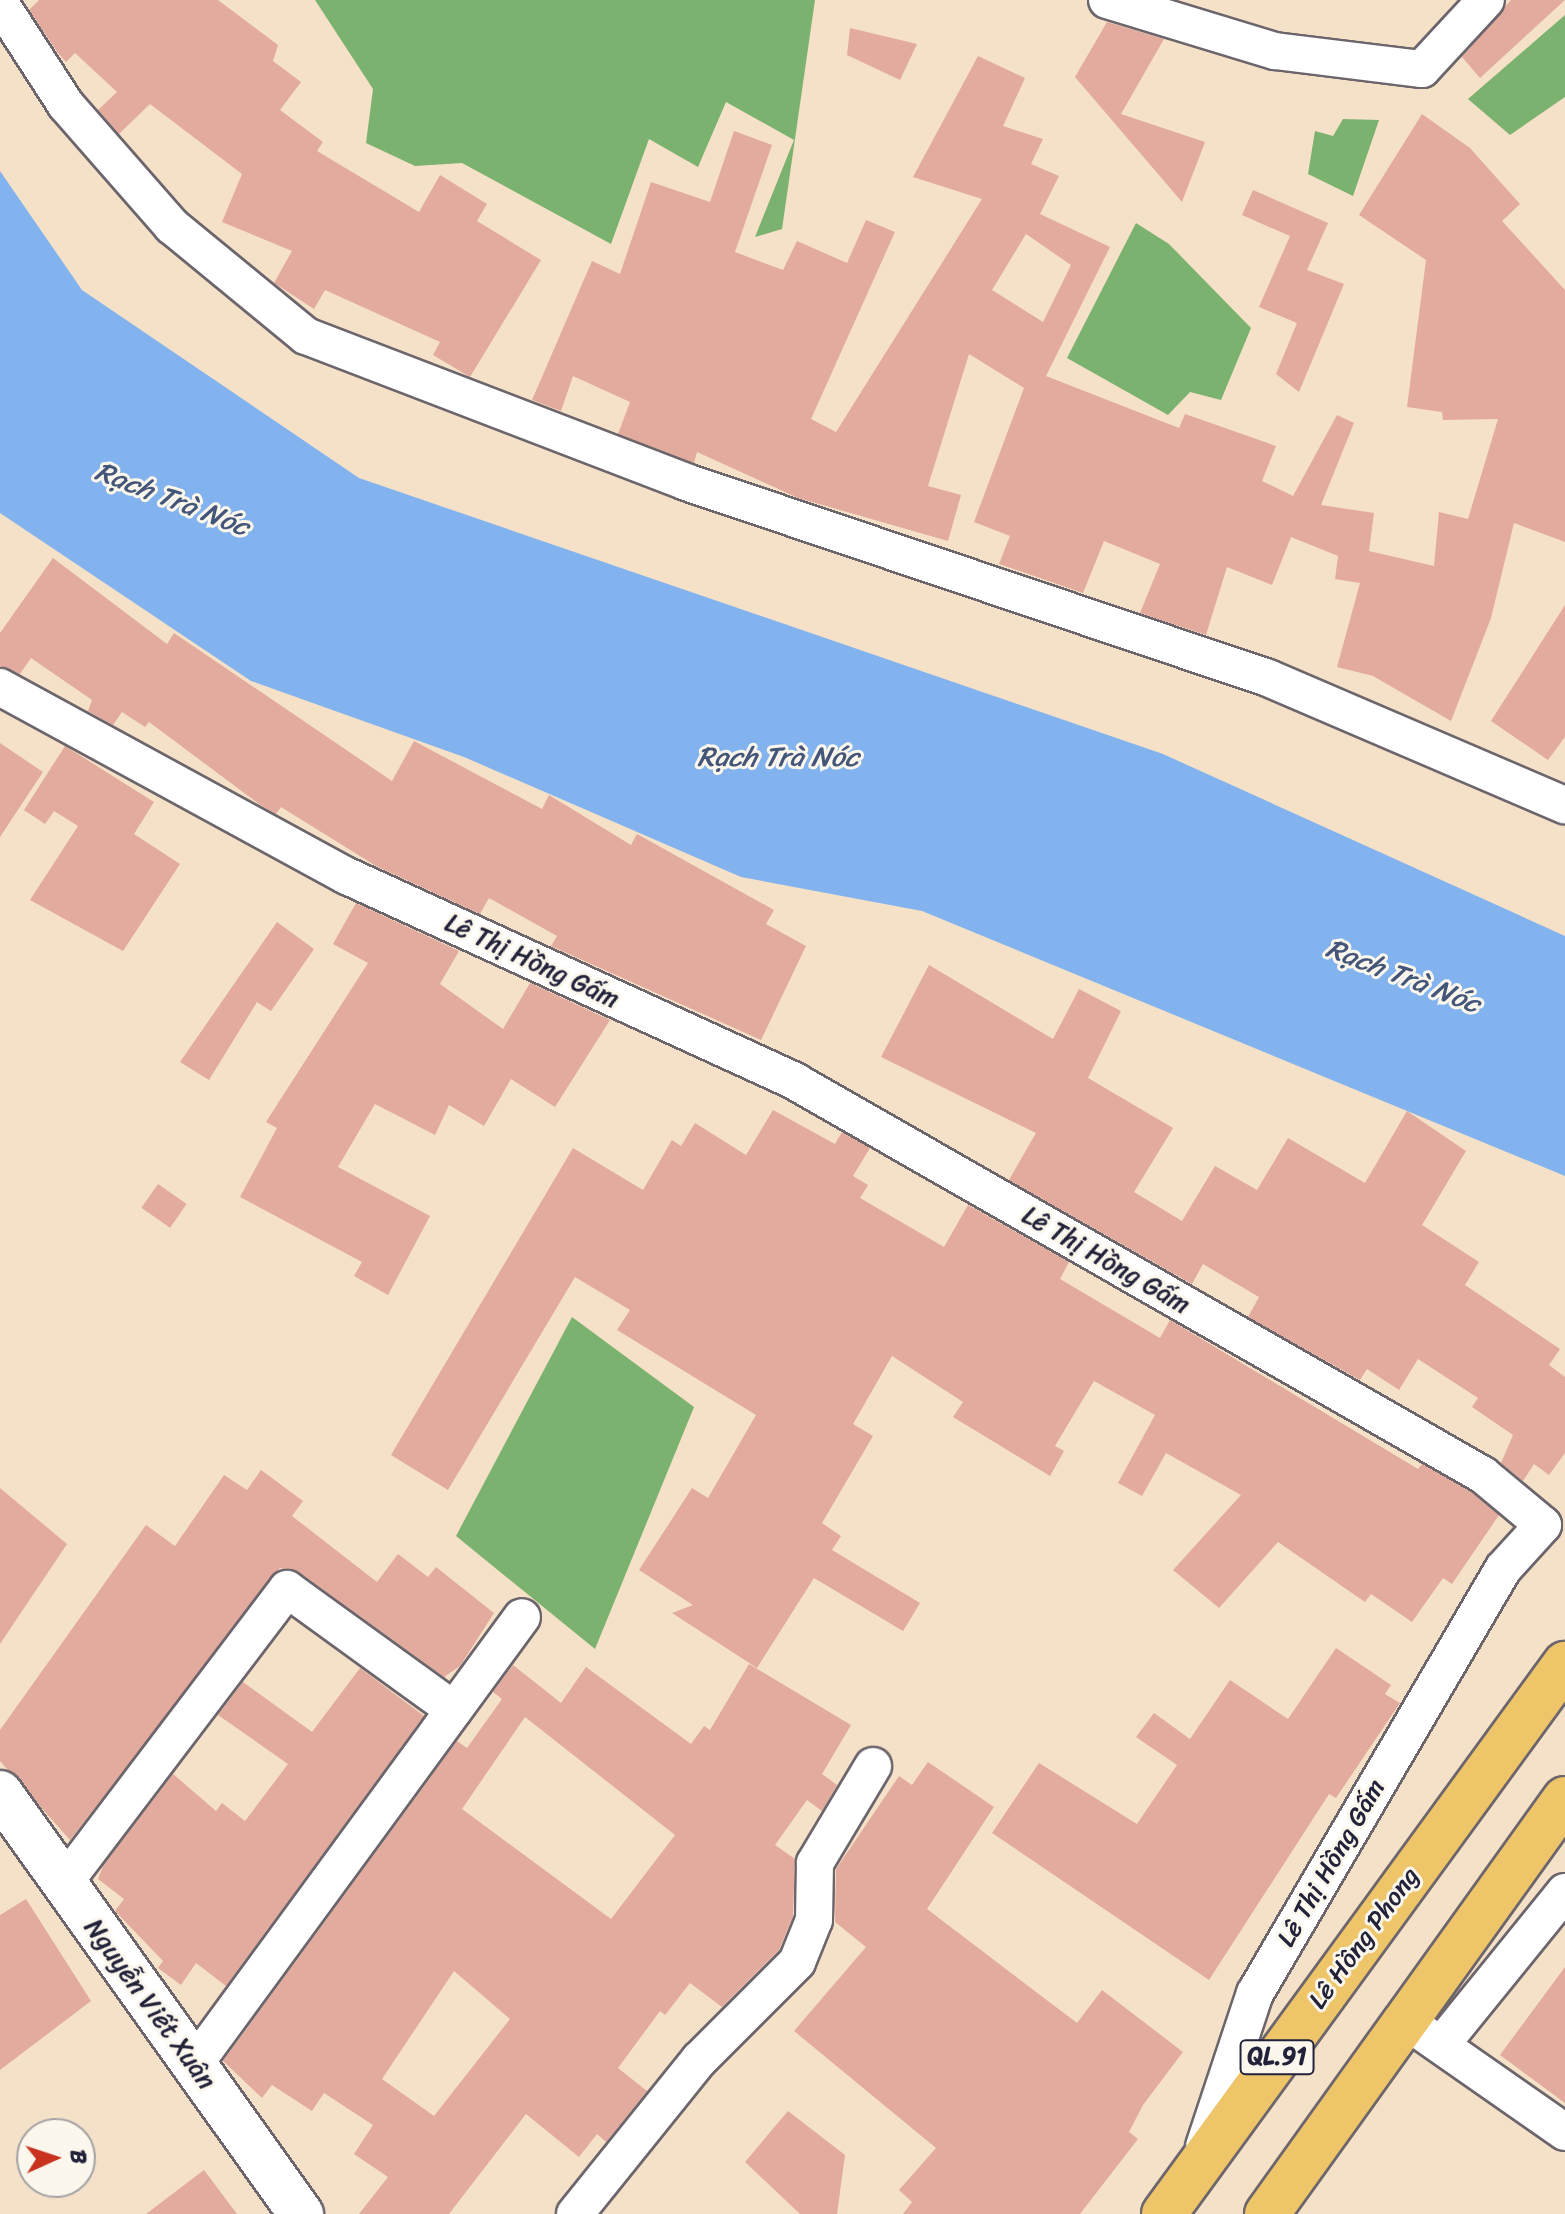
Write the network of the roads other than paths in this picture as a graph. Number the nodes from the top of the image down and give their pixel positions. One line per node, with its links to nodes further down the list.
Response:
1 (1107, 0): 2 (street)
2 (1486, 0)
3 (0, 3): 5 (street)
4 (0, 687): 6 (street, Lê Thị Hồng Gấm)
5 (1565, 805)
6 (1554, 1515): 19 (street, Lê Thị Hồng Gấm)
7 (522, 1617): 9 (street)
8 (1565, 1664): 19 (highway, Lê Hồng Phong / QL.91)
9 (454, 1710): 13 (street); 17 (street)
10 (873, 1766): 21 (street)
11 (0, 1793): 13 (street, Nguyễn Viết Xuân)
12 (1565, 1799): 15 (highway)
13 (64, 1883): 17 (street, Nguyễn Viết Xuân)
14 (1565, 1892): 16 (street)
15 (1405, 2020): 16 (street); 23 (highway)
16 (1441, 2045): 18 (street)
17 (194, 2065): 20 (street, Nguyễn Viết Xuân)
18 (1565, 2132)
19 (1197, 2167): 22 (highway, Lê Hồng Phong / QL.91)
20 (301, 2214)
21 (575, 2214)
22 (1164, 2214)
23 (1267, 2214)

